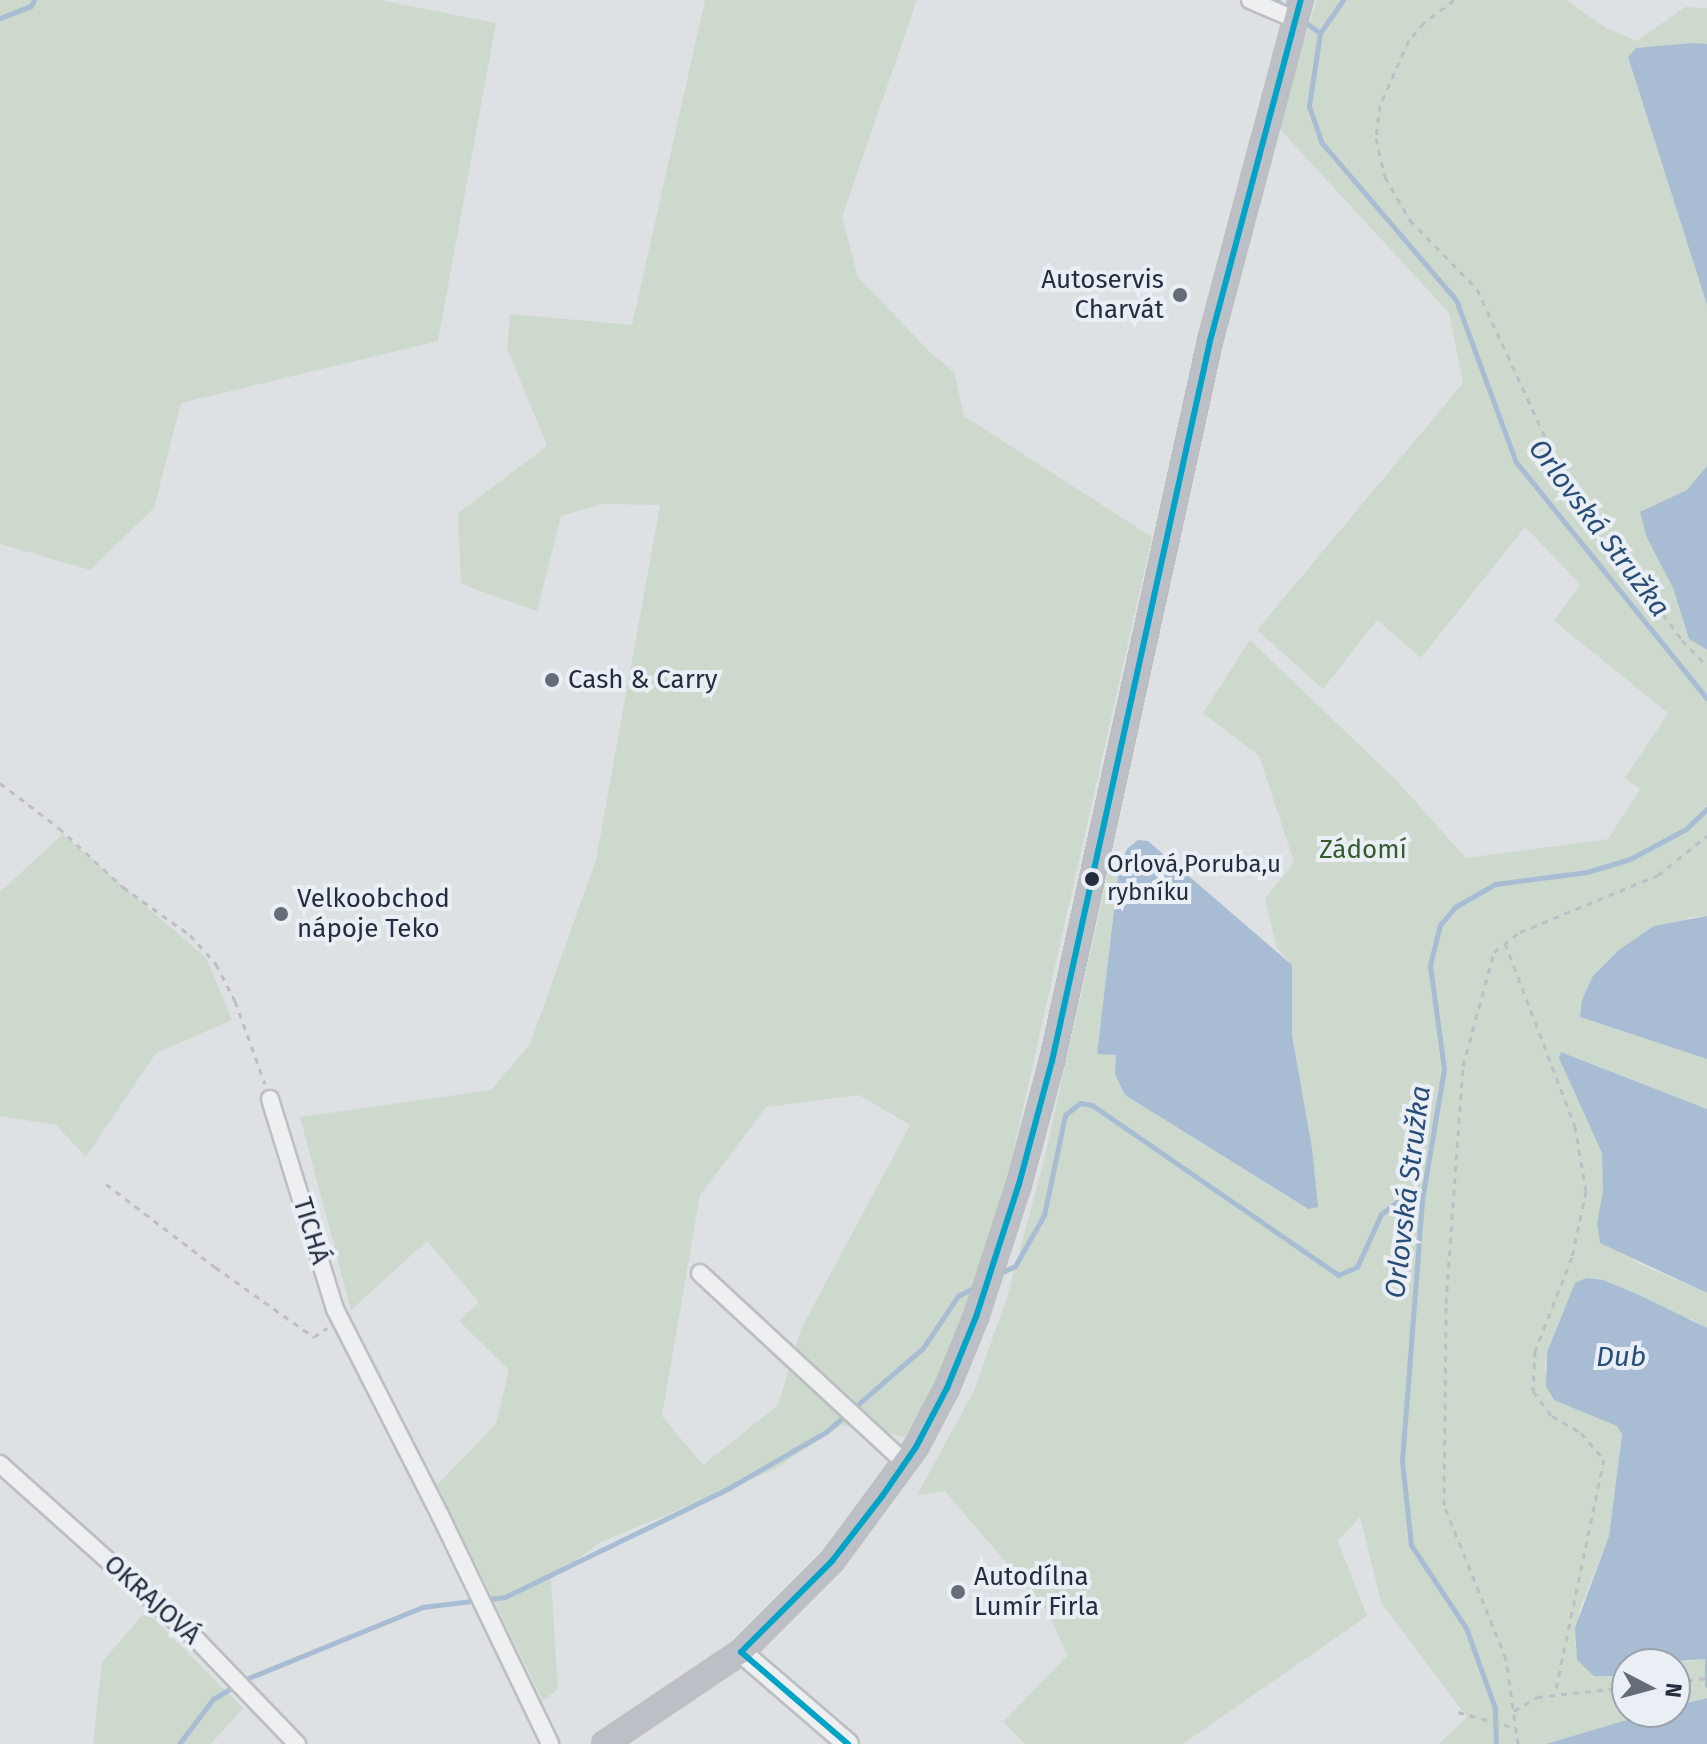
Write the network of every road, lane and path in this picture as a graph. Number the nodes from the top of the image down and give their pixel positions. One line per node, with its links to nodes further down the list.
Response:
1 (1250, 0): 3 (street)
2 (1454, 0): 4 (path)
3 (1298, 10): 12 (main road)
4 (1707, 666)
5 (0, 783): 8 (path)
6 (1707, 836): 7 (path)
7 (1505, 943): 16 (path); 17 (path)
8 (270, 1099): 11 (street, TICHÁ)
9 (106, 1184): 11 (path)
10 (700, 1273): 12 (street)
11 (340, 1320): 21 (street, TICHÁ)
12 (905, 1463): 14 (main road)
13 (0, 1464): 20 (street, OKRAJOVÁ)
14 (741, 1652): 22 (main road); 23 (street)
15 (1611, 1688): 16 (path)
16 (1555, 1693): 17 (path)
17 (1514, 1711): 19 (path)
18 (1458, 1712): 19 (path)
19 (1516, 1728): 24 (path)
20 (297, 1744)
21 (550, 1744)
22 (604, 1744)
23 (848, 1744)
24 (1518, 1744)

